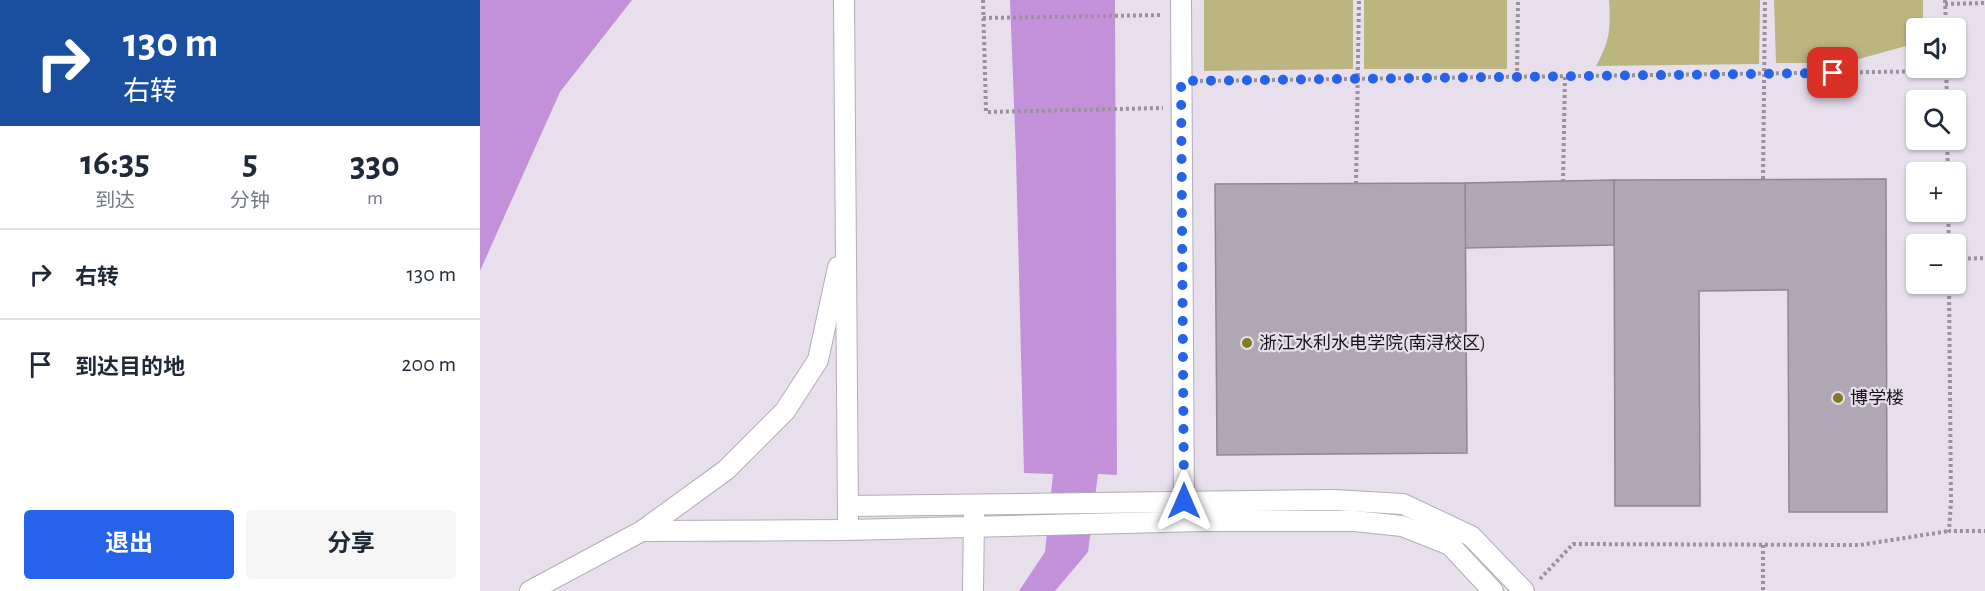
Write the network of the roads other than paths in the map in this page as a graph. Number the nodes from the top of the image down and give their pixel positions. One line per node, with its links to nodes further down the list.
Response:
1 (844, 0): 3 (street)
2 (1181, 7): 4 (street)
3 (846, 233): 6 (street); 10 (street)
4 (1184, 501): 5 (street); 7 (street); 11 (street)
5 (975, 504): 6 (street); 8 (street)
6 (848, 506): 9 (street)
7 (1184, 521): 8 (street); 14 (street)
8 (973, 527): 9 (street); 13 (street)
9 (848, 530): 10 (street)
10 (642, 531): 12 (street)
11 (1530, 587)
12 (530, 591)
13 (973, 591)
14 (1493, 591)

